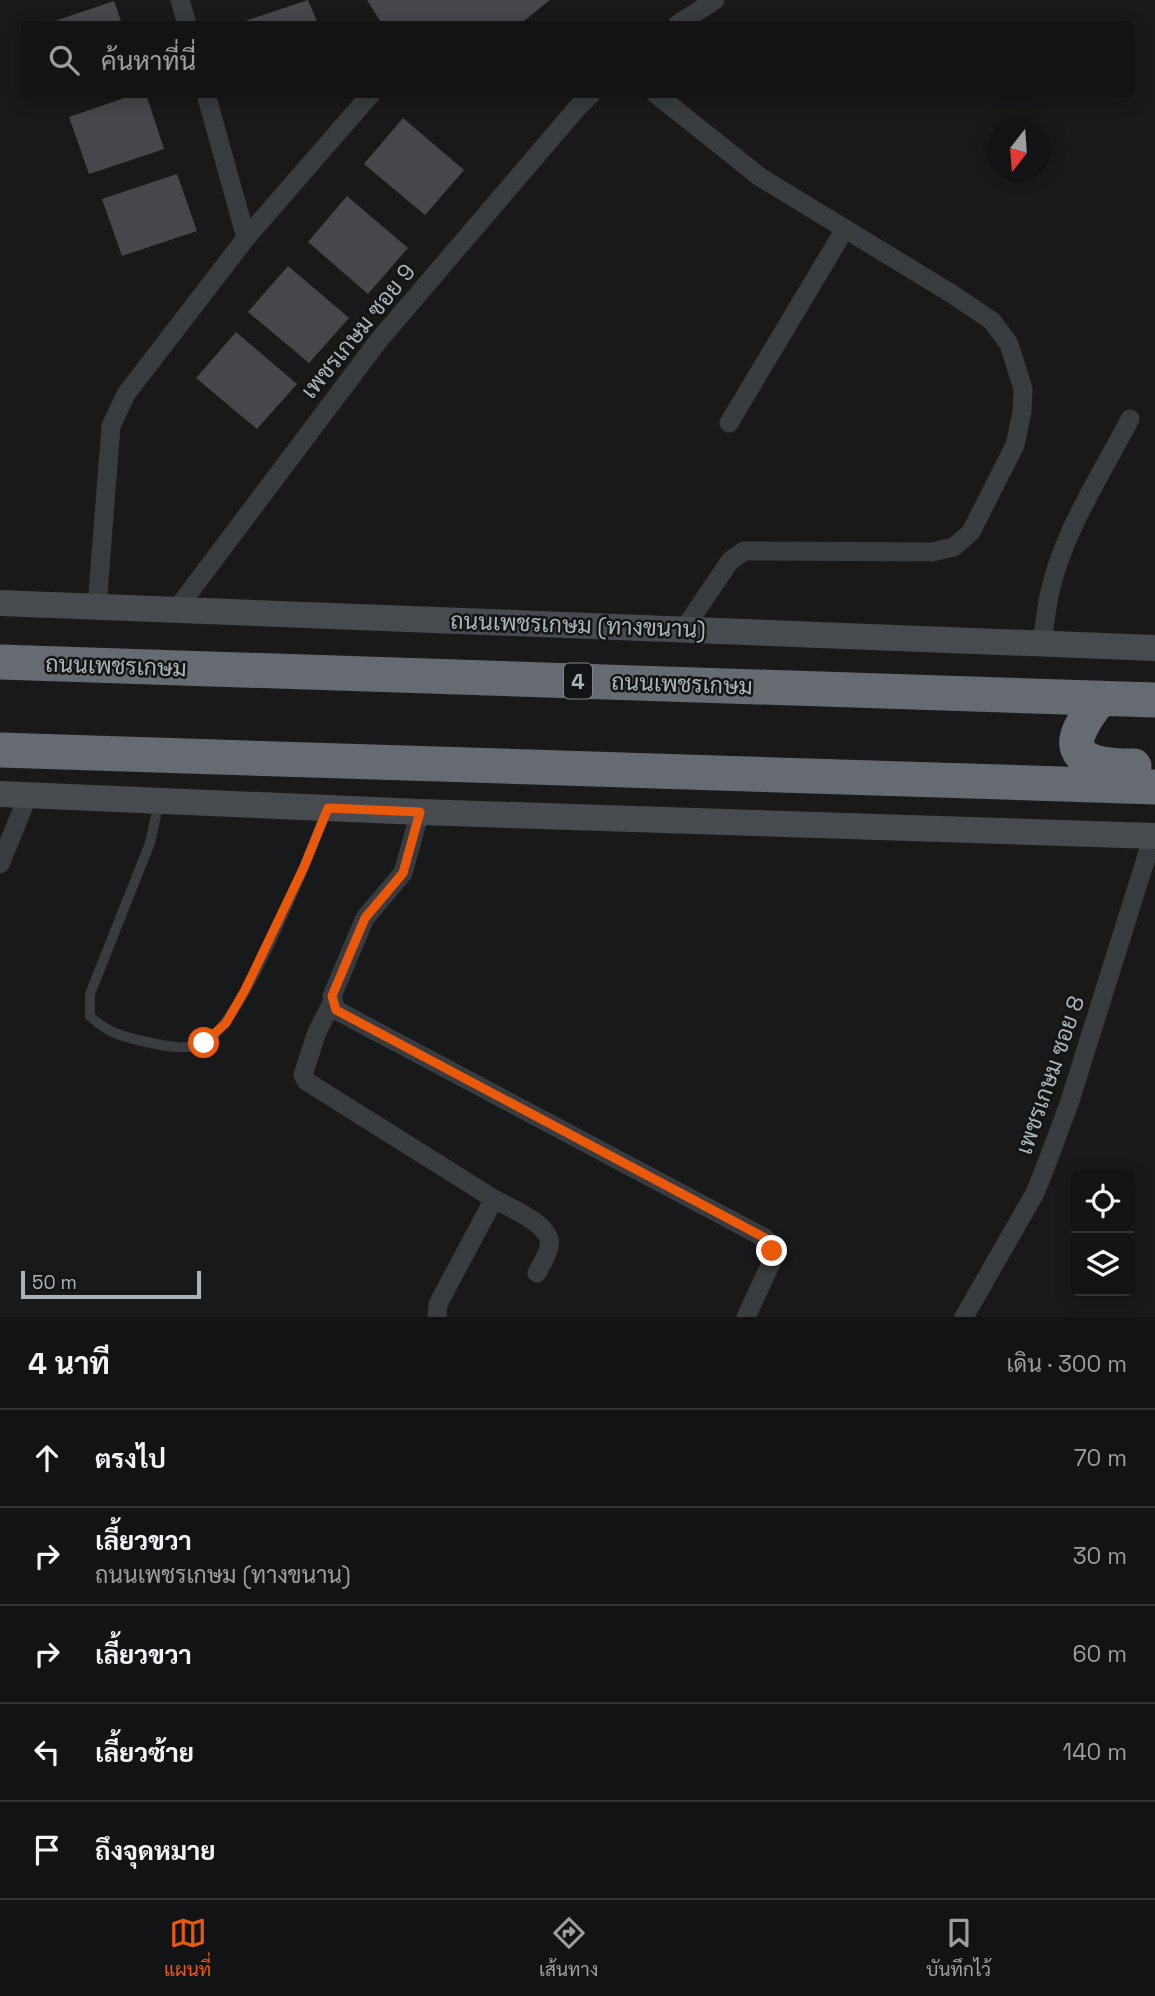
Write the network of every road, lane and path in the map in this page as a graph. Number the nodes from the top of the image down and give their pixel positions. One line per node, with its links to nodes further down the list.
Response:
1 (180, 0): 3 (street)
2 (715, 0): 4 (street)
3 (186, 21)
4 (683, 21)
5 (207, 98): 10 (street)
6 (368, 98): 10 (street)
7 (588, 98): 15 (street, เพชรเกษม ซอย 9)
8 (661, 98): 9 (street)
9 (845, 229): 12 (street); 16 (street)
10 (246, 238): 14 (street)
11 (1130, 419): 17 (street)
12 (729, 423)
13 (0, 603): 14 (main road, ถนนเพชรเกษม (ทางขนาน))
14 (97, 606): 15 (main road, ถนนเพชรเกษม (ทางขนาน))
15 (176, 610): 16 (main road, ถนนเพชรเกษม (ทางขนาน))
16 (684, 629): 17 (main road, ถนนเพชรเกษม (ทางขนาน))
17 (1042, 644): 18 (main road, ถนนเพชรเกษม (ทางขนาน))
18 (1155, 648)
19 (0, 662): 20 (highway, ถนนเพชรเกษม / 4)
20 (1100, 698): 21 (highway, ถนนเพชรเกษม / 4); 23 (highway)
21 (1155, 700)
22 (0, 750): 24 (highway)
23 (1155, 765)
24 (1155, 787)
25 (0, 794): 26 (main road)
26 (28, 796): 27 (main road); 31 (street)
27 (159, 801): 28 (main road); 28 (lane)
28 (328, 808): 29 (main road)
29 (420, 812): 30 (main road); 32 (street)
30 (1154, 836): 37 (street, เพชรเกษม ซอย 8)
31 (0, 864)
32 (333, 1001): 33 (street); 36 (street)
33 (494, 1199): 34 (street); 35 (street)
34 (537, 1273)
35 (437, 1317)
36 (746, 1317)
37 (964, 1317)

